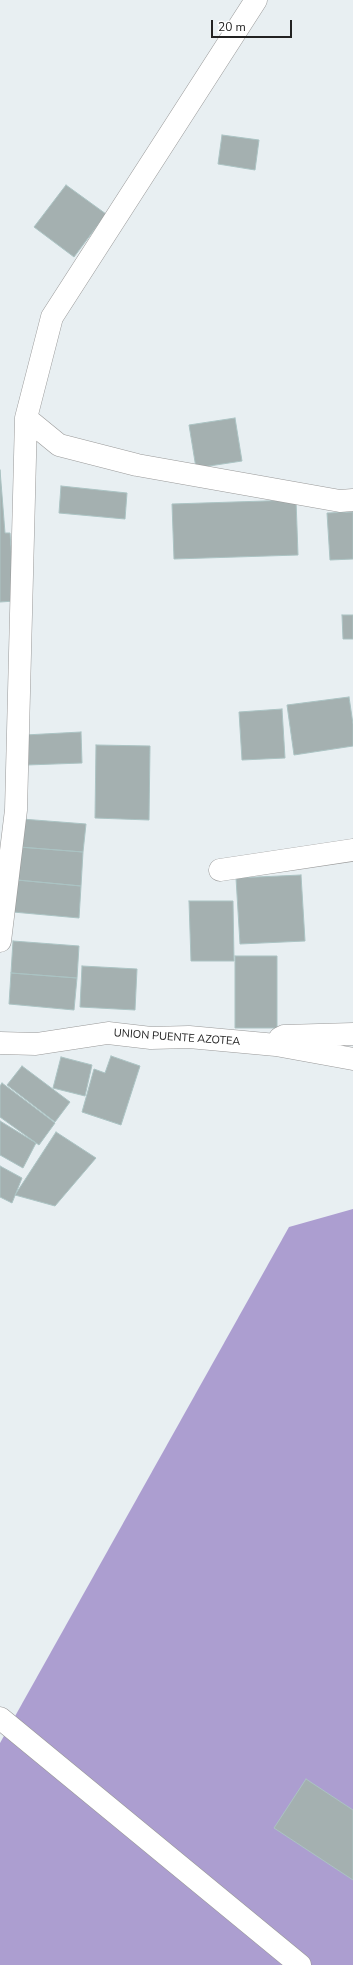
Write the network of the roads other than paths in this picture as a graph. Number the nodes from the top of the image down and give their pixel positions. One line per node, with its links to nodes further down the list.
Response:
1 (256, 0): 2 (street)
2 (26, 418): 3 (street); 6 (street)
3 (353, 500)
4 (353, 850): 5 (street)
5 (220, 870)
6 (0, 941)
7 (353, 1034): 9 (street)
8 (0, 1043): 9 (street, UNION PUENTE AZOTEA)
9 (276, 1045): 10 (street, UNION PUENTE AZOTEA)
10 (353, 1059)
11 (0, 1718): 12 (street)
12 (300, 1965)

